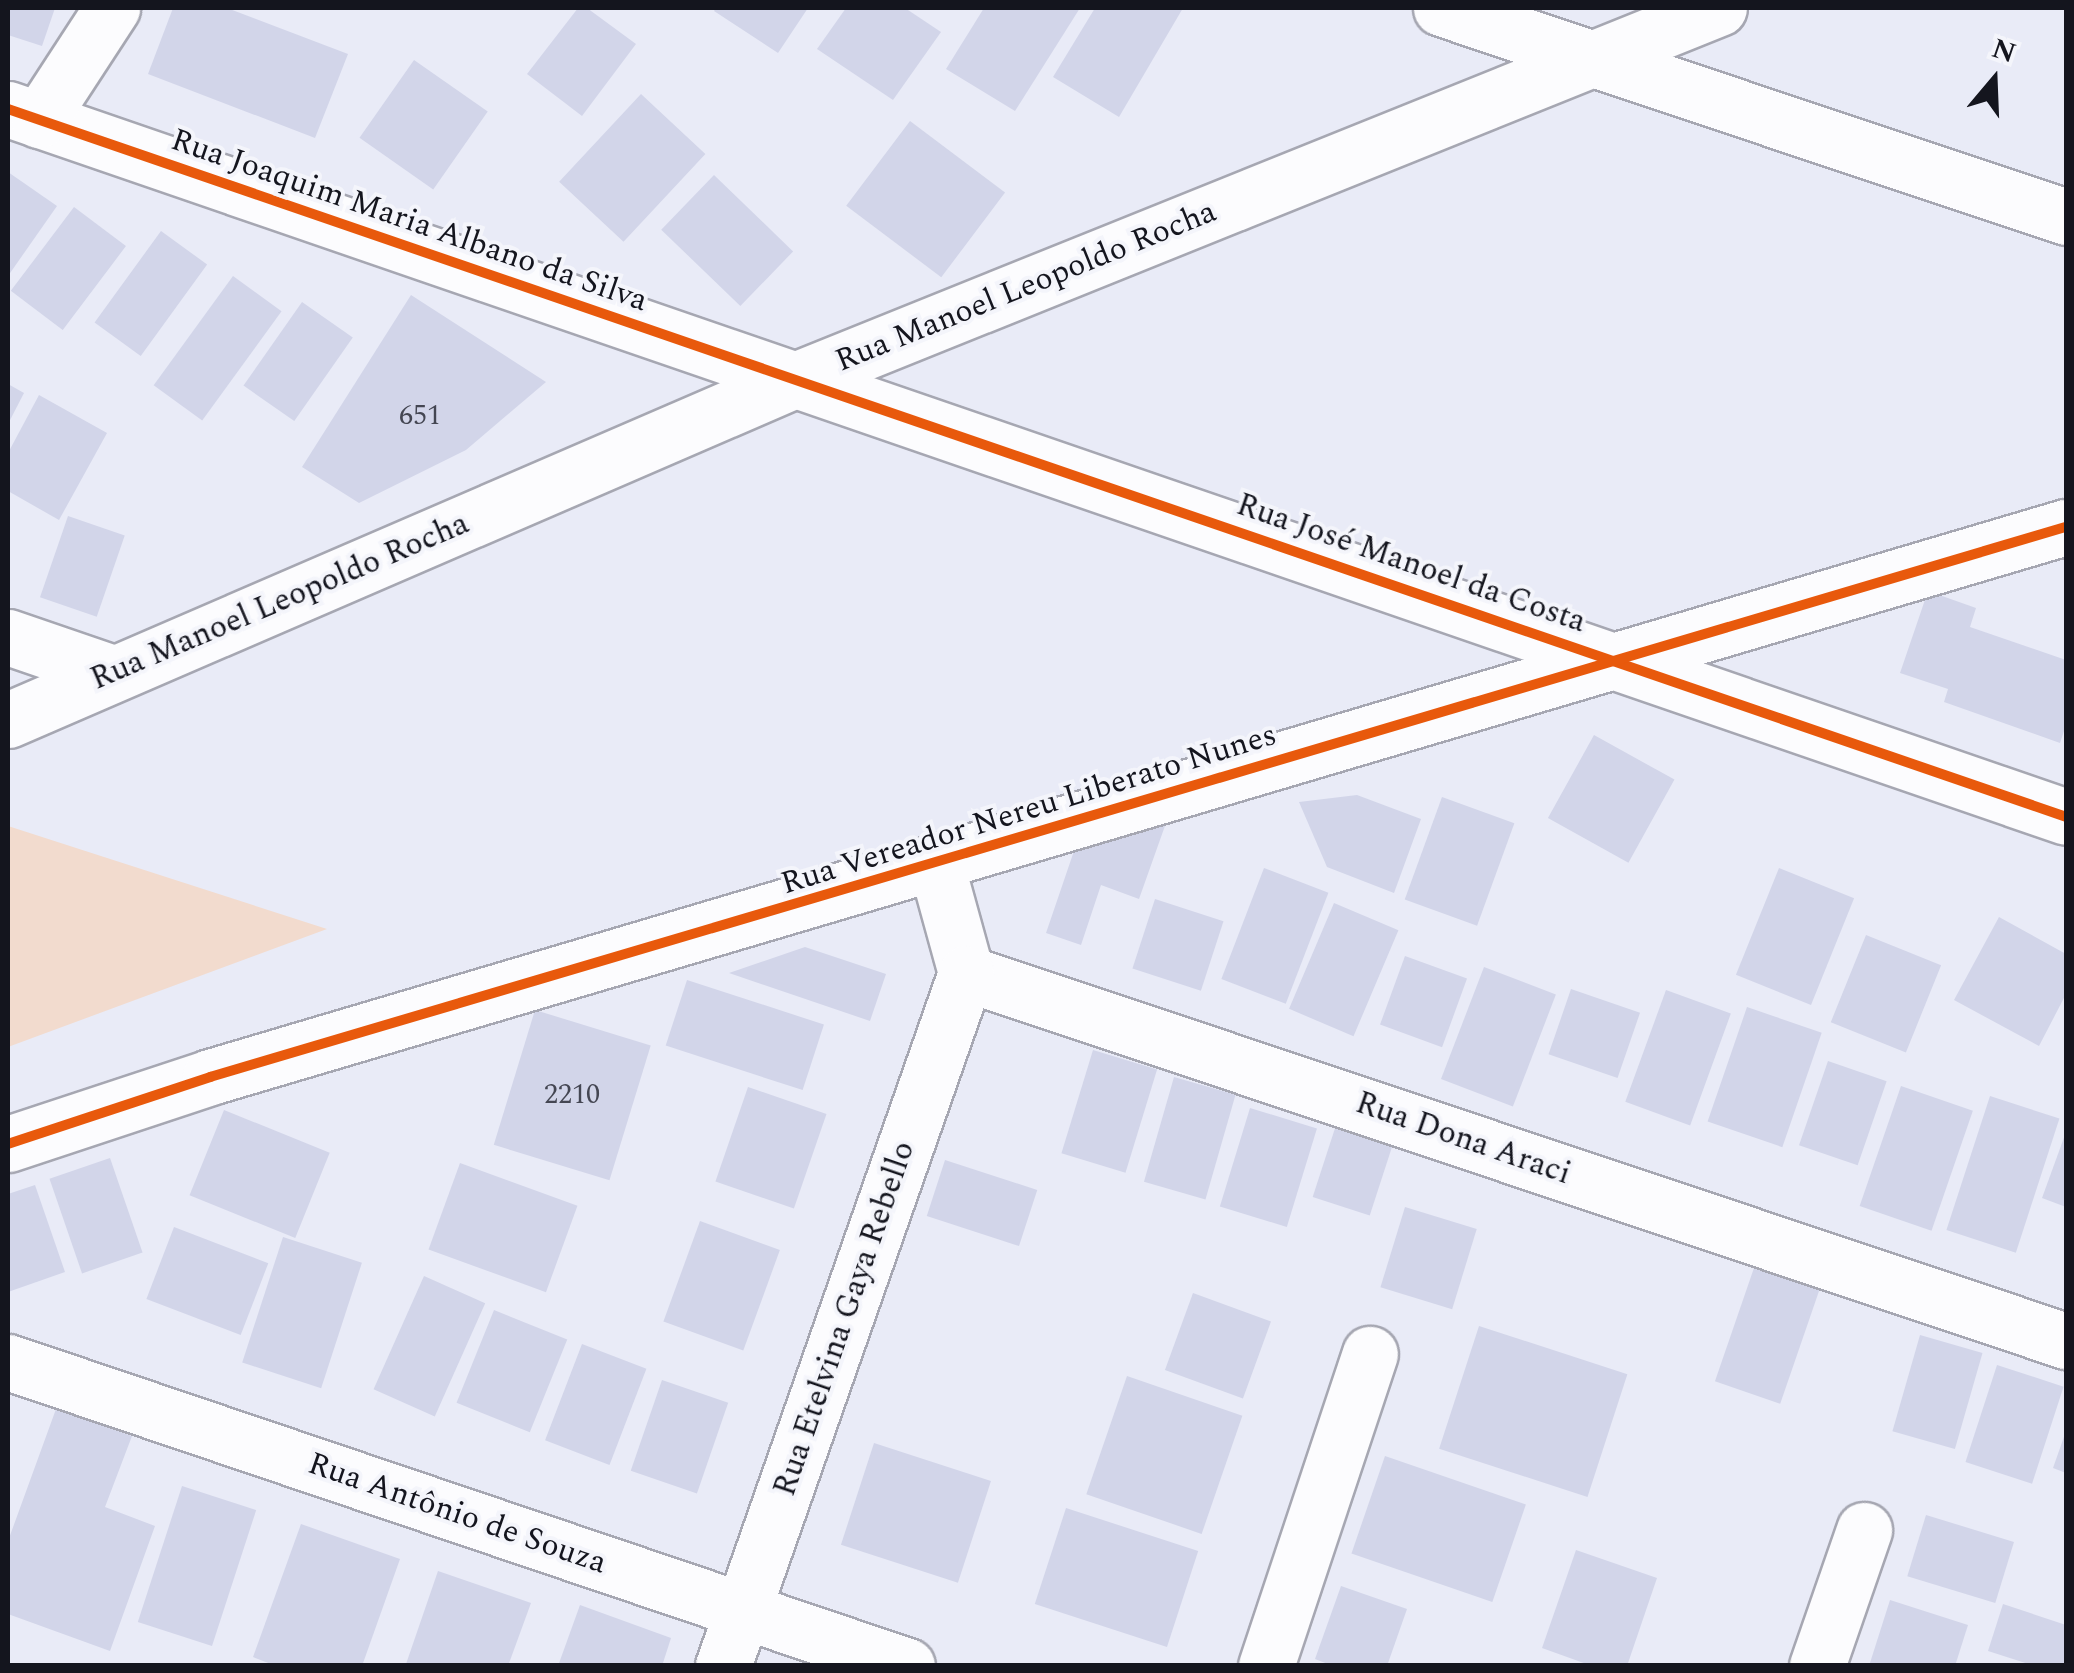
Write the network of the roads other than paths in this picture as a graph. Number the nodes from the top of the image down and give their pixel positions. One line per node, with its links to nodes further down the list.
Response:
1 (112, 8): 5 (street)
2 (1442, 8): 4 (street)
3 (1719, 8): 4 (street, Rua Manoel Leopoldo Rocha)
4 (1593, 59): 6 (street); 7 (street, Rua Manoel Leopoldo Rocha)
5 (23, 115): 7 (street, Rua Joaquim Maria Albano da Silva)
6 (2066, 217)
7 (795, 380): 10 (street, Rua José Manoel da Costa); 11 (street, Rua Manoel Leopoldo Rocha)
8 (2066, 527): 10 (street, Rua Vereador Nereu Liberato Nunes)
9 (8, 637): 11 (street)
10 (1616, 661): 13 (street, Rua José Manoel da Costa); 14 (street, Rua Vereador Nereu Liberato Nunes)
11 (113, 673): 12 (street, Rua Manoel Leopoldo Rocha)
12 (8, 720)
13 (2066, 818)
14 (936, 864): 15 (street); 16 (street, Rua Vereador Nereu Liberato Nunes)
15 (966, 972): 17 (street, Rua Dona Araci); 21 (street, Rua Etelvina Gaya Rebello)
16 (8, 1144)
17 (2066, 1341)
18 (1370, 1354): 24 (street)
19 (8, 1362): 21 (street, Rua Antônio de Souza)
20 (1864, 1530): 25 (street)
21 (743, 1610): 22 (street, Rua Etelvina Gaya Rebello); 23 (street, Rua Antônio de Souza)
22 (723, 1666)
23 (907, 1666)
24 (1266, 1666)
25 (1816, 1666)

